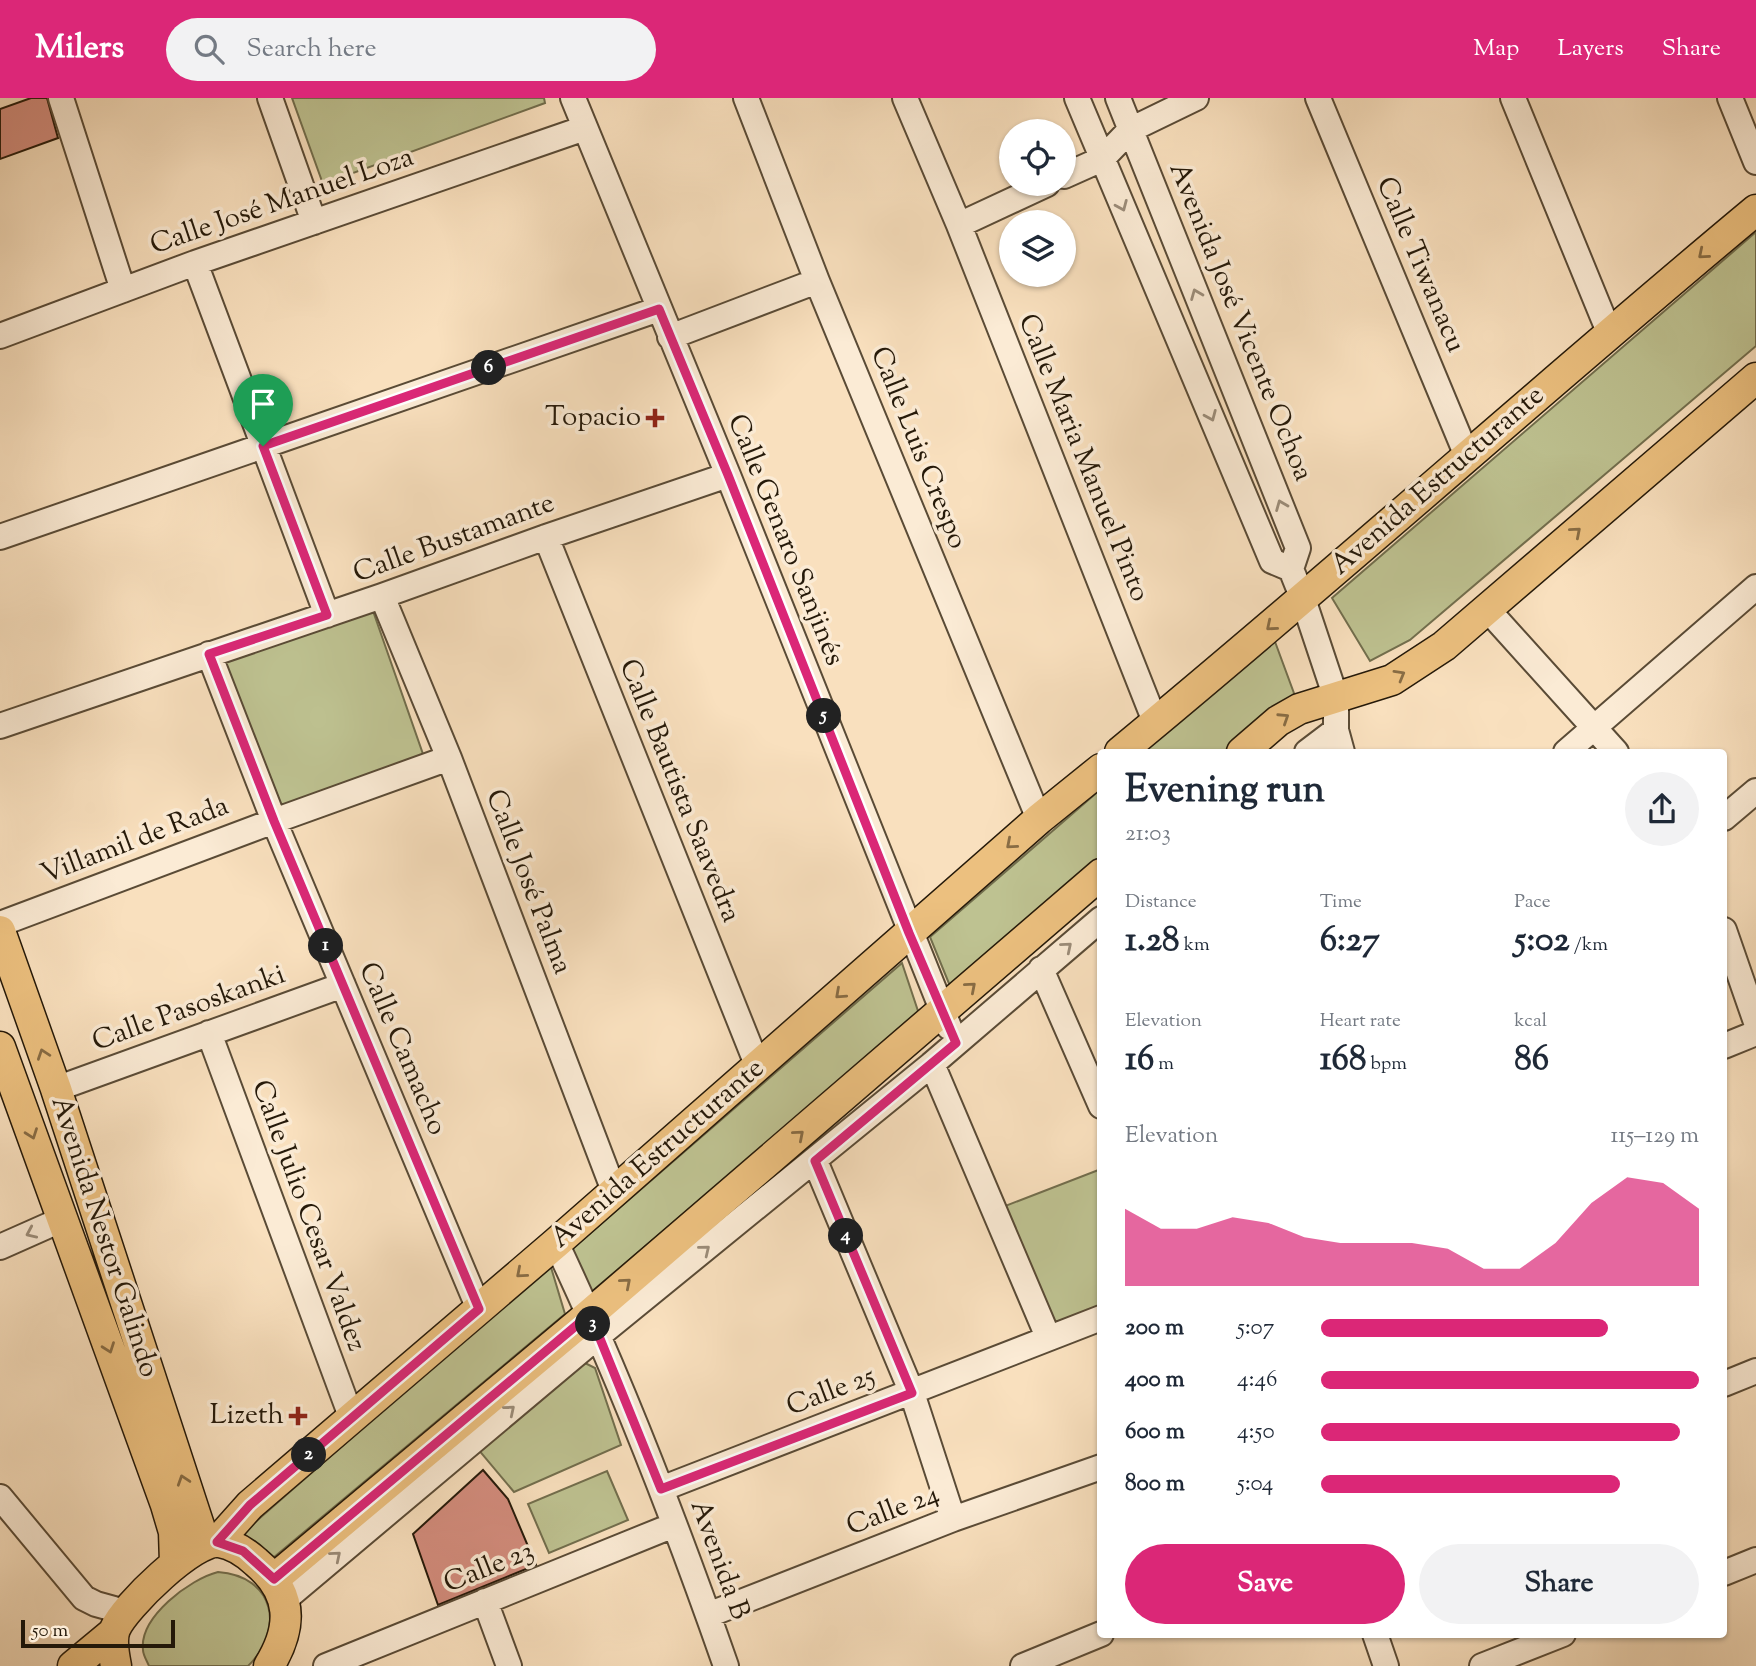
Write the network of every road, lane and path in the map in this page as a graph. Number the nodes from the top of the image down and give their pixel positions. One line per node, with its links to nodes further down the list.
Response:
1 (61, 98): 23 (street)
2 (270, 98): 19 (street)
3 (573, 98): 12 (street, Calle Genaro Sanjinés)
4 (746, 98): 22 (street, Calle Luis Crespo)
5 (905, 98): 20 (street, Calle Maria Manuel Pinto)
6 (1077, 98): 14 (street)
7 (1118, 98): 13 (street, Avenida José Vicente Ochoa)
8 (1196, 98): 13 (street)
9 (1318, 98): 30 (street, Calle Tiwanacu)
10 (1513, 98): 25 (street)
11 (1730, 98): 15 (street)
12 (585, 128): 19 (street, Calle José Manuel Loza); 24 (street, Calle Genaro Sanjinés)
13 (1130, 130): 14 (street); 34 (street, Avenida José Vicente Ochoa, one-way to 13)
14 (1102, 159): 16 (street); 34 (street, one-way to 34)
15 (1756, 162)
16 (1076, 171)
17 (1021, 196): 20 (street)
18 (1756, 210): 25 (main road, Avenida Estructurante, one-way to 25)
19 (314, 222): 21 (street, Calle José Manuel Loza)
20 (959, 225): 42 (street, Calle Maria Manuel Pinto)
21 (195, 262): 23 (street, Calle José Manuel Loza); 29 (street)
22 (817, 281): 27 (street); 55 (street, Calle Luis Crespo)
23 (123, 290): 26 (street, Calle José Manuel Loza)
24 (659, 309): 27 (street, Calle Genaro Sanjinés); 29 (street)
25 (1609, 332): 30 (main road, Avenida Estructurante)
26 (0, 336)
27 (670, 337): 31 (street, Calle Genaro Sanjinés)
28 (1756, 377): 38 (main road, one-way to 28)
29 (263, 446): 32 (street); 39 (street)
30 (1467, 456): 37 (main road, Avenida Estructurante)
31 (728, 475): 33 (street, Calle Bustamante); 61 (street, Calle Genaro Sanjinés)
32 (0, 537)
33 (546, 537): 36 (street, Calle Bustamante); 73 (street, Calle Bautista Saavedra)
34 (1291, 569): 37 (street)
35 (1756, 587): 44 (street)
36 (382, 596): 39 (street, Calle Bustamante); 51 (street, Calle José Palma)
37 (1303, 598): 41 (street); 42 (main road, Avenida Estructurante, one-way to 42)
38 (1487, 609): 41 (main road, one-way to 38); 44 (street)
39 (327, 615): 40 (street, Calle Bustamante)
40 (209, 654): 43 (street, Calle Bustamante); 56 (street, Calle Camacho)
41 (1336, 698): 45 (street); 47 (main road, one-way to 41)
42 (1156, 724): 46 (main road, Avenida Estructurante)
43 (0, 726)
44 (1594, 727): 49 (street); 50 (street)
45 (1339, 741): 48 (street)
46 (1125, 749)
47 (1245, 749)
48 (1316, 749)
49 (1569, 749)
50 (1613, 749)
51 (449, 758): 56 (street, Villamil de Rada); 77 (street, Calle José Palma)
52 (1097, 772): 55 (main road, Avenida Estructurante)
53 (1756, 790): 54 (street)
54 (1727, 815)
55 (1039, 820): 61 (main road, Avenida Estructurante, one-way to 61)
56 (274, 821): 59 (street, Villamil de Rada); 64 (street, Calle Camacho)
57 (1097, 877): 65 (main road, one-way to 57)
58 (1097, 922): 63 (street, one-way to 58)
59 (0, 924)
60 (0, 931): 74 (main road, Avenida Nestor Galindo, one-way to 60)
61 (909, 933): 65 (street, Calle Genaro Sanjinés); 73 (main road, Avenida Estructurante, one-way to 73)
62 (1727, 939): 66 (street)
63 (1041, 969): 69 (street); 75 (street)
64 (343, 985): 67 (street, Calle Pasoskanki); 81 (street, Calle Camacho)
65 (942, 1012): 69 (street, Calle Genaro Sanjinés); 83 (main road, one-way to 65)
66 (1756, 1022)
67 (209, 1033): 74 (street, Calle Pasoskanki); 88 (street, Calle Julio Cesar Valdez)
68 (1756, 1033): 70 (street)
69 (956, 1043): 72 (street)
70 (1727, 1045)
71 (0, 1047): 78 (main road, Avenida Nestor Galindo, one-way to 78)
72 (932, 1064): 76 (street); 84 (street)
73 (758, 1067): 77 (main road, Avenida Estructurante)
74 (56, 1089): 94 (main road, Avenida Nestor Galindo, one-way to 74)
75 (1097, 1097)
76 (815, 1161): 83 (street, one-way to 76); 87 (street)
77 (614, 1191): 79 (main road, Avenida Estructurante)
78 (63, 1219): 80 (street, one-way to 80); 96 (main road, Avenida Nestor Galindo, one-way to 96)
79 (556, 1243): 81 (main road, Avenida Estructurante, one-way to 81); 83 (street, Avenida B)
80 (0, 1247)
81 (479, 1309): 88 (main road, Avenida Estructurante)
82 (1097, 1319): 84 (street, Calle 25)
83 (594, 1325): 90 (street, Avenida B); 98 (main road, one-way to 83)
84 (1048, 1337): 87 (street, Calle 25)
85 (1755, 1374): 86 (street)
86 (1727, 1383)
87 (912, 1393): 90 (street, Calle 25); 92 (street)
88 (352, 1419): 94 (main road, Avenida Estructurante)
89 (1097, 1468): 92 (street, Calle 24)
90 (661, 1489): 93 (street, Avenida B)
91 (0, 1497): 101 (street)
92 (953, 1519): 100 (street, Calle 24)
93 (674, 1525): 99 (street, Calle 23); 100 (street, Avenida B)
94 (211, 1543): 96 (main road, Avenida Estructurante); 98 (main road)
95 (1756, 1560): 97 (street)
96 (175, 1563): 101 (main road, Avenida Estructurante)
97 (1727, 1572)
98 (279, 1590): 108 (main road)
99 (485, 1601): 109 (street, Calle 23); 110 (street)
100 (708, 1615): 105 (street, Avenida B)
101 (119, 1622): 106 (main road); 107 (main road)
102 (1097, 1636): 111 (street)
103 (1377, 1638): 112 (street)
104 (1553, 1638): 113 (street)
105 (720, 1664)
106 (72, 1666)
107 (116, 1666)
108 (270, 1666)
109 (326, 1666)
110 (509, 1666)
111 (1023, 1666)
112 (1386, 1666)
113 (1482, 1666)

